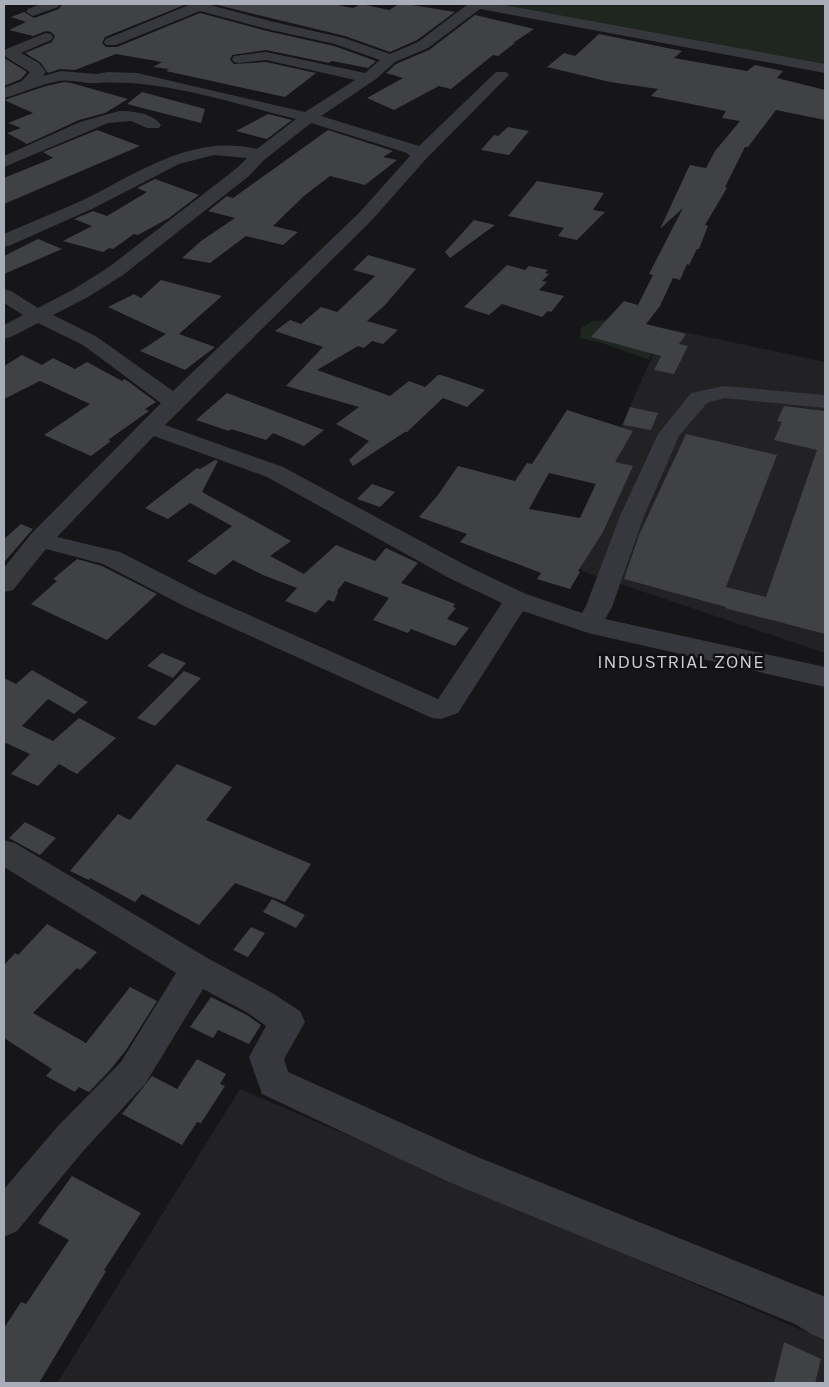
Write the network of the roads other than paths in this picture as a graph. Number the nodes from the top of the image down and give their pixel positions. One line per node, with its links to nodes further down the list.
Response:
1 (53, 4): 4 (street)
2 (477, 4): 8 (street); 9 (street)
3 (198, 5): 6 (street); 8 (street)
4 (33, 12)
5 (46, 37): 12 (street)
6 (111, 42)
7 (239, 59): 11 (street)
8 (390, 59): 11 (street)
9 (825, 68)
10 (501, 75): 17 (street)
11 (367, 78): 14 (street)
12 (27, 84): 13 (street); 14 (street)
13 (4, 93)
14 (308, 117): 16 (street); 17 (street)
15 (153, 125): 18 (street)
16 (258, 156): 19 (street); 21 (street)
17 (420, 156): 24 (street)
18 (4, 162)
19 (4, 242)
20 (4, 295): 21 (street)
21 (36, 315): 22 (street); 24 (street)
22 (4, 333)
23 (825, 401): 29 (street)
24 (174, 402): 25 (street)
25 (150, 427): 26 (street); 28 (street)
26 (40, 540): 27 (street); 28 (street)
27 (4, 584)
28 (517, 600): 29 (street)
29 (588, 624): 30 (street)
30 (825, 677)
31 (4, 852): 32 (street)
32 (197, 969): 33 (street); 34 (street)
33 (4, 1218)
34 (825, 1320)

